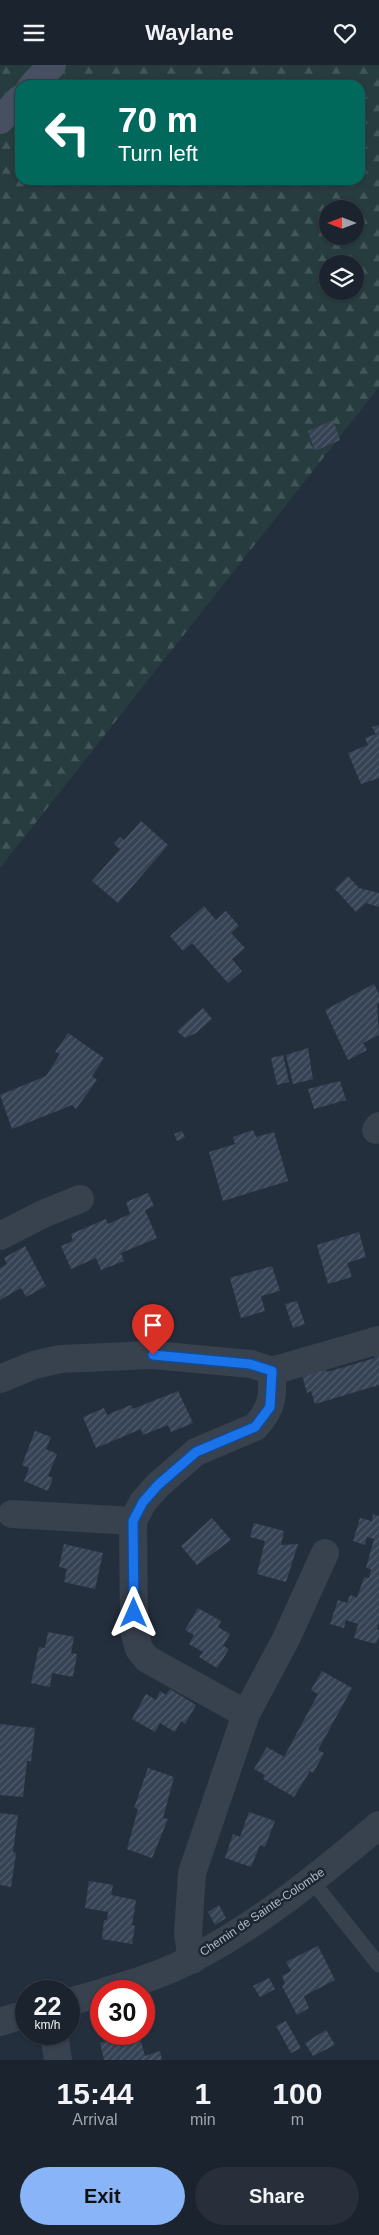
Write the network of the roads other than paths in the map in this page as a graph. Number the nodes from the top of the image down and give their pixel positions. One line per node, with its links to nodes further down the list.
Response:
1 (52, 65): 2 (main road)
2 (38, 80)
3 (15, 104): 4 (main road)
4 (0, 120)
5 (80, 1199): 6 (street)
6 (0, 1236)
7 (379, 1341): 8 (street)
8 (272, 1371): 9 (street); 11 (street)
9 (0, 1379)
10 (12, 1514): 11 (street)
11 (133, 1521): 13 (street)
12 (324, 1553): 13 (street)
13 (246, 1714): 16 (street)
14 (379, 1825): 15 (street, Chemin de Sainte-Colombe)
15 (312, 1881): 16 (street, Chemin de Sainte-Colombe); 17 (lane)
16 (192, 1960): 18 (street, Chemin de Sainte-Colombe)
17 (379, 1965)
18 (143, 1980)
19 (15, 2017): 20 (street)
20 (0, 2022)
21 (56, 2045): 22 (street)
22 (58, 2060)

